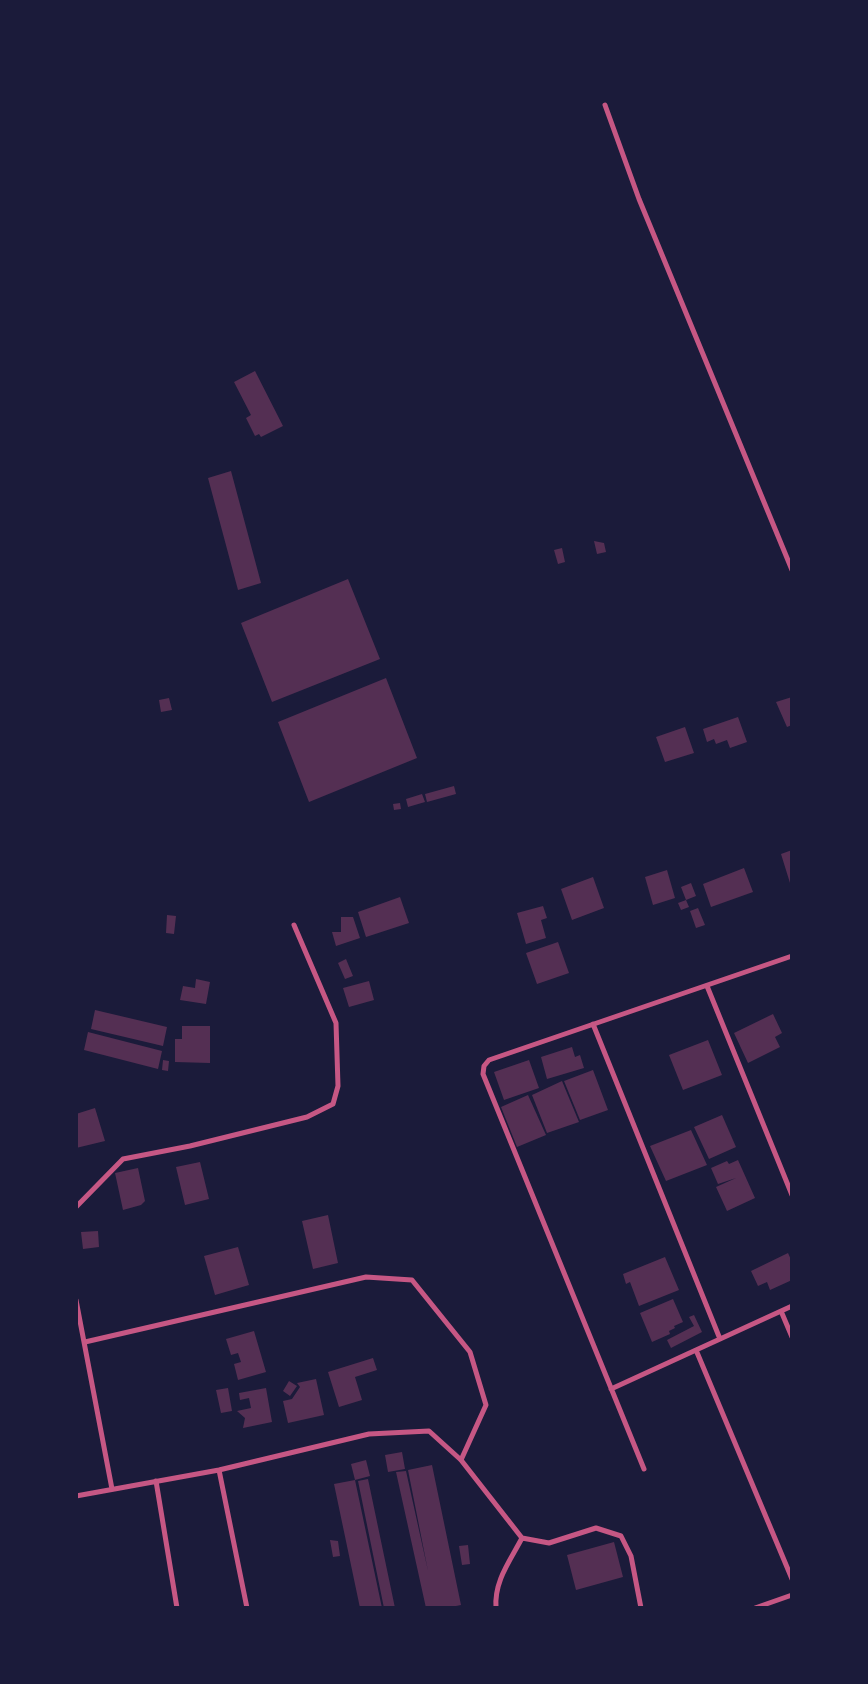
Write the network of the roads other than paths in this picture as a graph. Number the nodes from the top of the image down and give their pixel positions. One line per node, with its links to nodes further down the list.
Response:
1 (605, 105): 2 (street)
2 (792, 570)
3 (294, 925): 8 (street)
4 (792, 956): 5 (street)
5 (707, 986): 6 (street); 7 (street)
6 (593, 1024): 13 (street); 16 (street)
7 (792, 1195)
8 (76, 1207)
9 (76, 1300): 14 (street)
10 (792, 1306): 11 (street)
11 (781, 1311): 12 (street); 13 (street)
12 (792, 1337)
13 (720, 1338): 15 (street)
14 (85, 1342): 17 (street); 21 (street)
15 (696, 1350): 16 (street); 24 (street)
16 (611, 1388): 18 (street)
17 (461, 1460): 19 (street); 23 (street)
18 (644, 1469)
19 (219, 1470): 20 (street); 27 (street)
20 (156, 1481): 21 (street); 26 (street)
21 (112, 1489): 22 (street)
22 (76, 1496)
23 (522, 1538): 28 (street); 29 (street)
24 (792, 1579)
25 (792, 1595): 30 (street)
26 (177, 1608)
27 (247, 1608)
28 (496, 1608)
29 (641, 1608)
30 (754, 1608)

